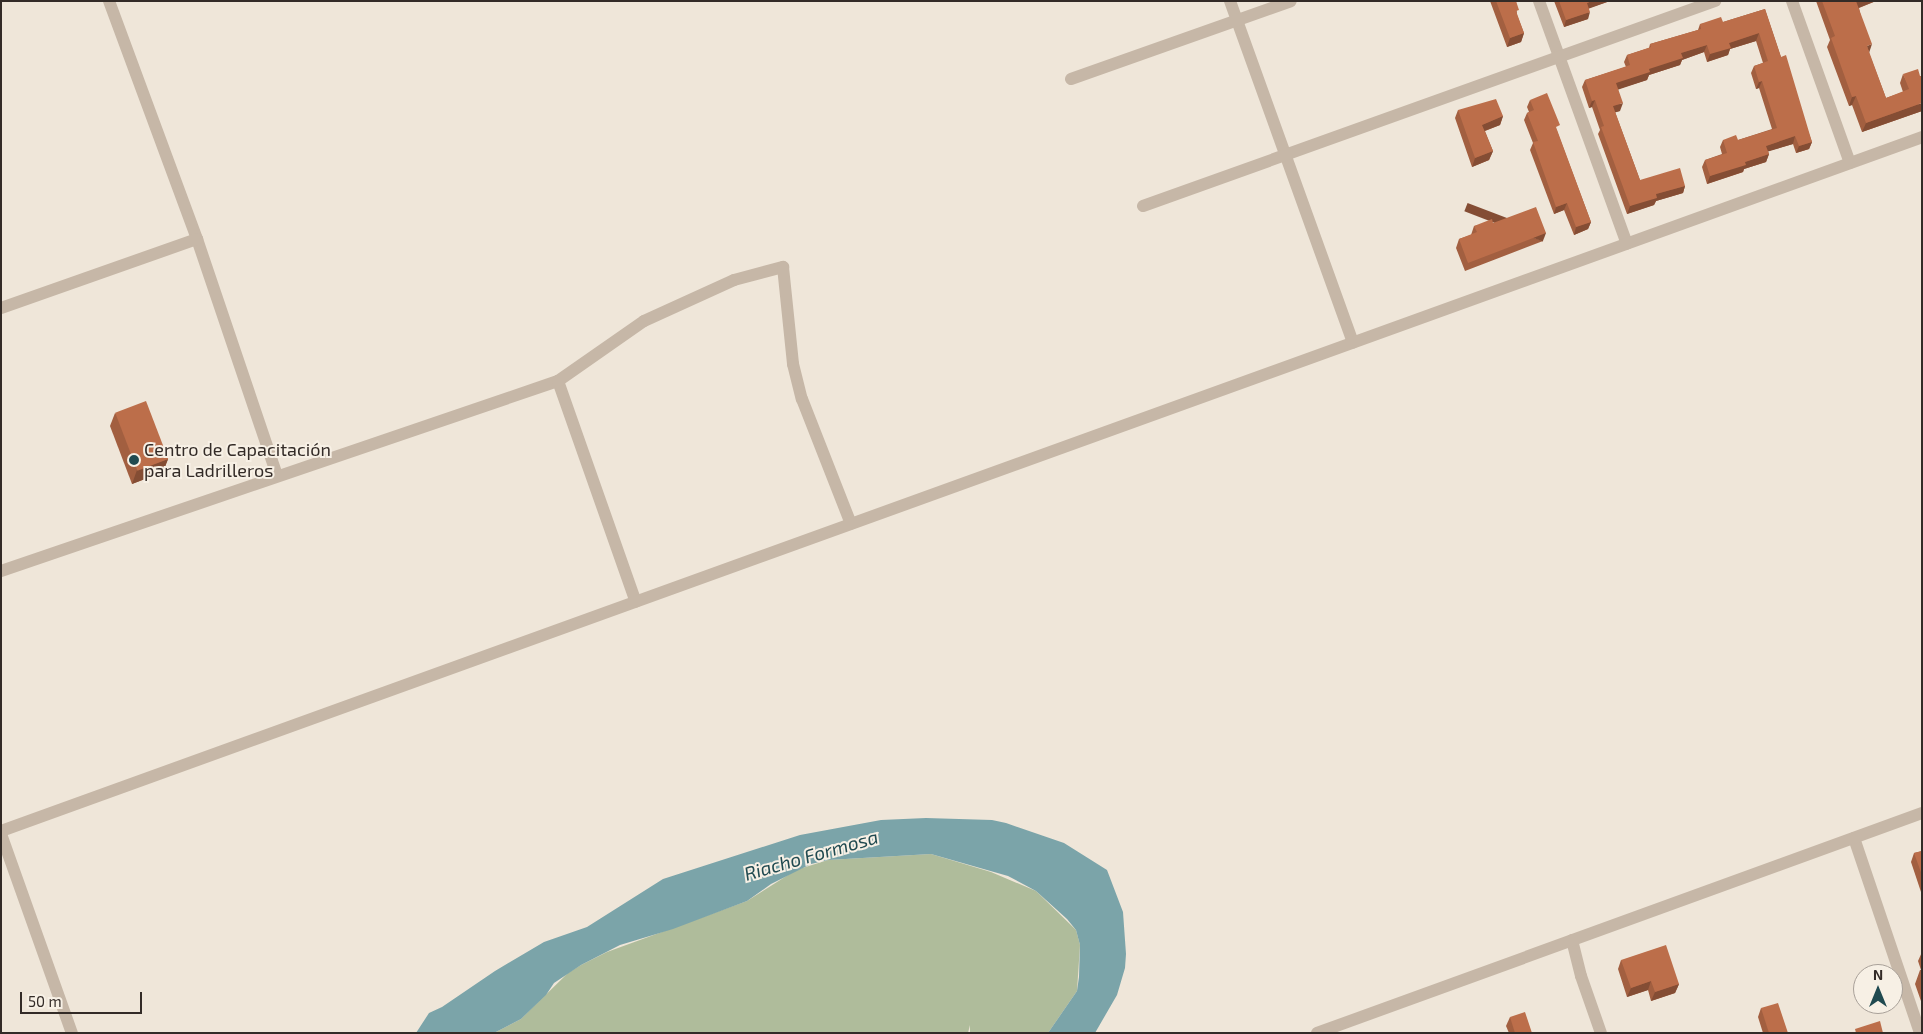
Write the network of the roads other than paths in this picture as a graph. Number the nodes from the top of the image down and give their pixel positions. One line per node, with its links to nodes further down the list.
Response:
1 (109, 1): 14 (street)
2 (1230, 1): 7 (street)
3 (1291, 1): 7 (street)
4 (1540, 1): 8 (street)
5 (1716, 1): 8 (street)
6 (1792, 1): 12 (street)
7 (1237, 20): 9 (street); 11 (street)
8 (1560, 57): 11 (street); 15 (street)
9 (1071, 79)
10 (1922, 137): 12 (street)
11 (1285, 155): 13 (street); 17 (street)
12 (1850, 163): 15 (street)
13 (1143, 206)
14 (197, 239): 16 (street); 19 (street)
15 (1627, 244): 17 (street)
16 (1, 308)
17 (1353, 343): 20 (street)
18 (558, 381): 19 (street); 20 (street); 22 (street)
19 (277, 476): 21 (street)
20 (851, 524): 22 (street)
21 (1, 571)
22 (636, 602): 24 (street)
23 (1922, 813): 25 (street)
24 (1, 833): 27 (street)
25 (1854, 838): 26 (street); 30 (street)
26 (1572, 940): 28 (street); 29 (street)
27 (72, 1033)
28 (1317, 1033)
29 (1601, 1033)
30 (1920, 1033)

